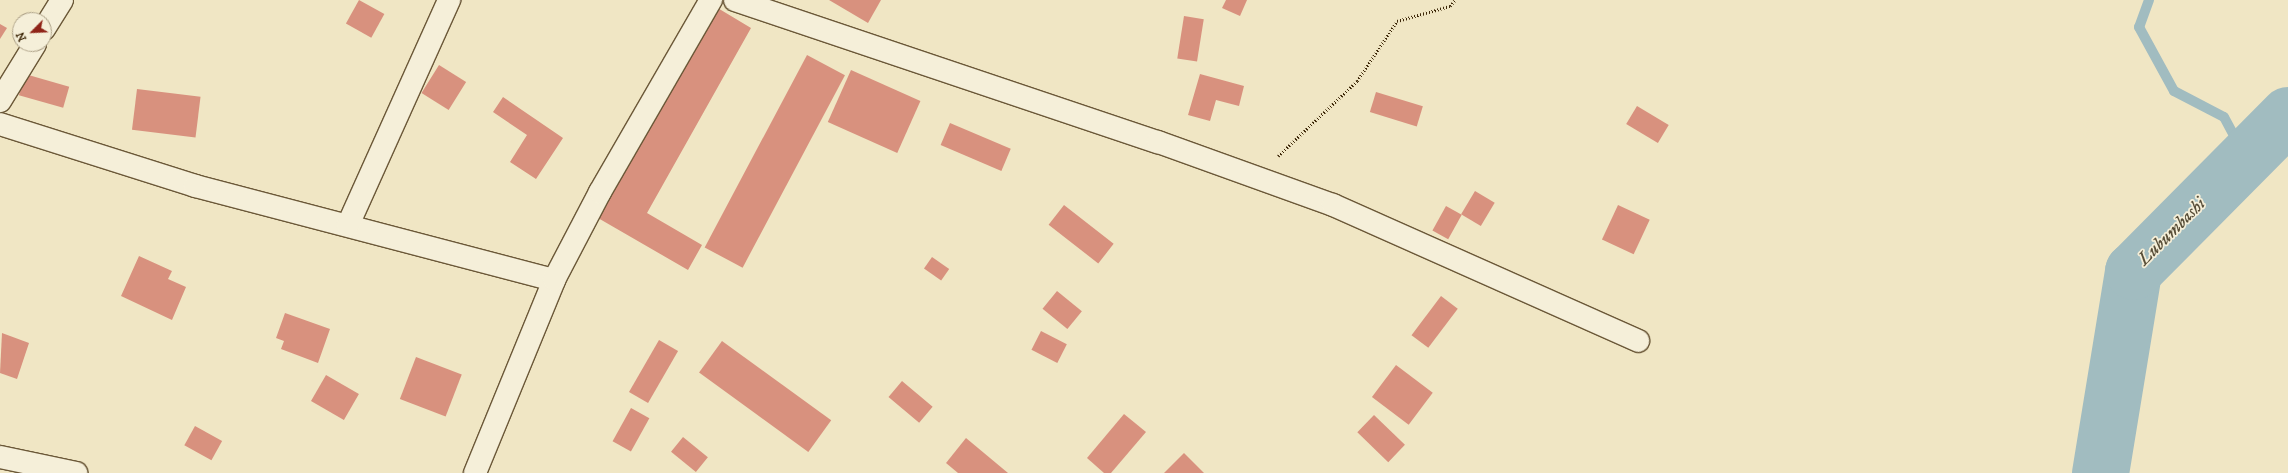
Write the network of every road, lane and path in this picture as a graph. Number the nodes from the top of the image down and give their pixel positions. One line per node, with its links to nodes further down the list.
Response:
1 (62, 0): 6 (street)
2 (449, 0): 11 (street)
3 (711, 0): 12 (street)
4 (735, 0): 10 (street)
5 (1455, 0): 10 (path)
6 (52, 16)
7 (29, 52): 8 (street)
8 (0, 101)
9 (0, 124): 11 (street)
10 (1255, 177): 13 (street)
11 (348, 225): 12 (street)
12 (554, 280): 16 (street)
13 (1638, 341)
14 (0, 457): 15 (street)
15 (76, 473)
16 (475, 473)

